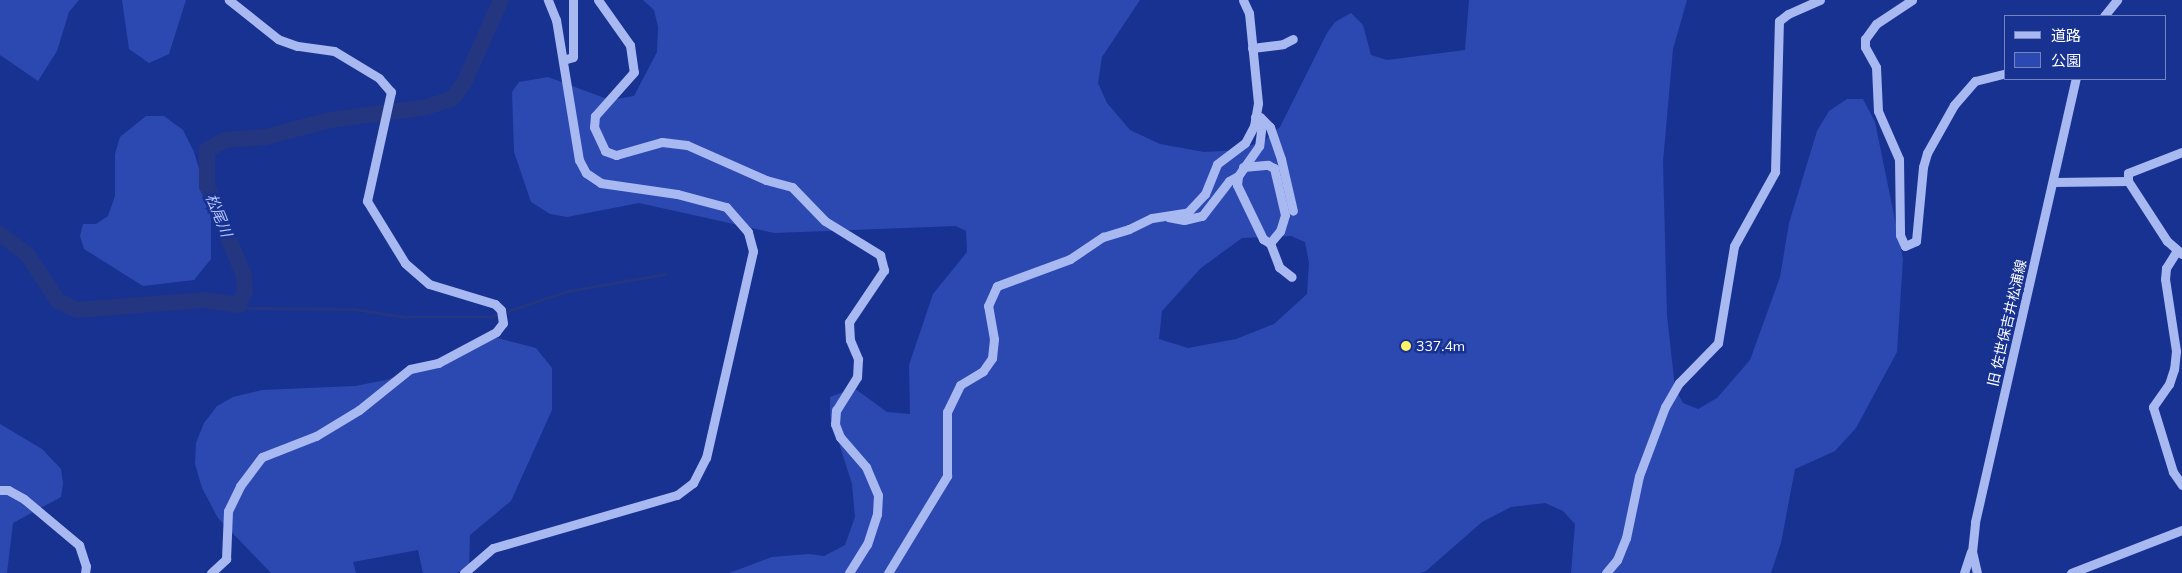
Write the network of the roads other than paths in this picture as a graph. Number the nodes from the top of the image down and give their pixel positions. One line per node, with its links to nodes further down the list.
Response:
1 (229, 0): 31 (street)
2 (548, 0): 12 (street)
3 (573, 0): 12 (street)
4 (598, 0): 33 (street)
5 (1243, 0): 11 (street)
6 (1820, 0): 35 (street)
7 (1912, 0): 13 (street)
8 (2117, 0): 9 (street)
9 (2105, 15)
10 (1293, 39): 11 (street)
11 (1252, 48): 15 (street)
12 (563, 60): 32 (street)
13 (2004, 74)
14 (2076, 80): 20 (street, 旧 佐世保吉井松浦線)
15 (1255, 116): 17 (street); 21 (street); 22 (street)
16 (2182, 152): 19 (street)
17 (1244, 167): 18 (street); 23 (street)
18 (1238, 176): 22 (street); 23 (street)
19 (2128, 181): 20 (street); 24 (street)
20 (2053, 182): 29 (street, 旧 佐世保吉井松浦線)
21 (1293, 211)
22 (1163, 216): 34 (street)
23 (1270, 243): 25 (street)
24 (2179, 253): 26 (street)
25 (1292, 277)
26 (2182, 485)
27 (0, 490): 30 (street)
28 (2182, 530): 38 (street)
29 (1972, 552): 36 (street); 37 (street, 旧 佐世保吉井松浦線)
30 (85, 573)
31 (210, 573)
32 (464, 573)
33 (849, 573)
34 (888, 573)
35 (1606, 573)
36 (1964, 573)
37 (1977, 573)
38 (2071, 573)

